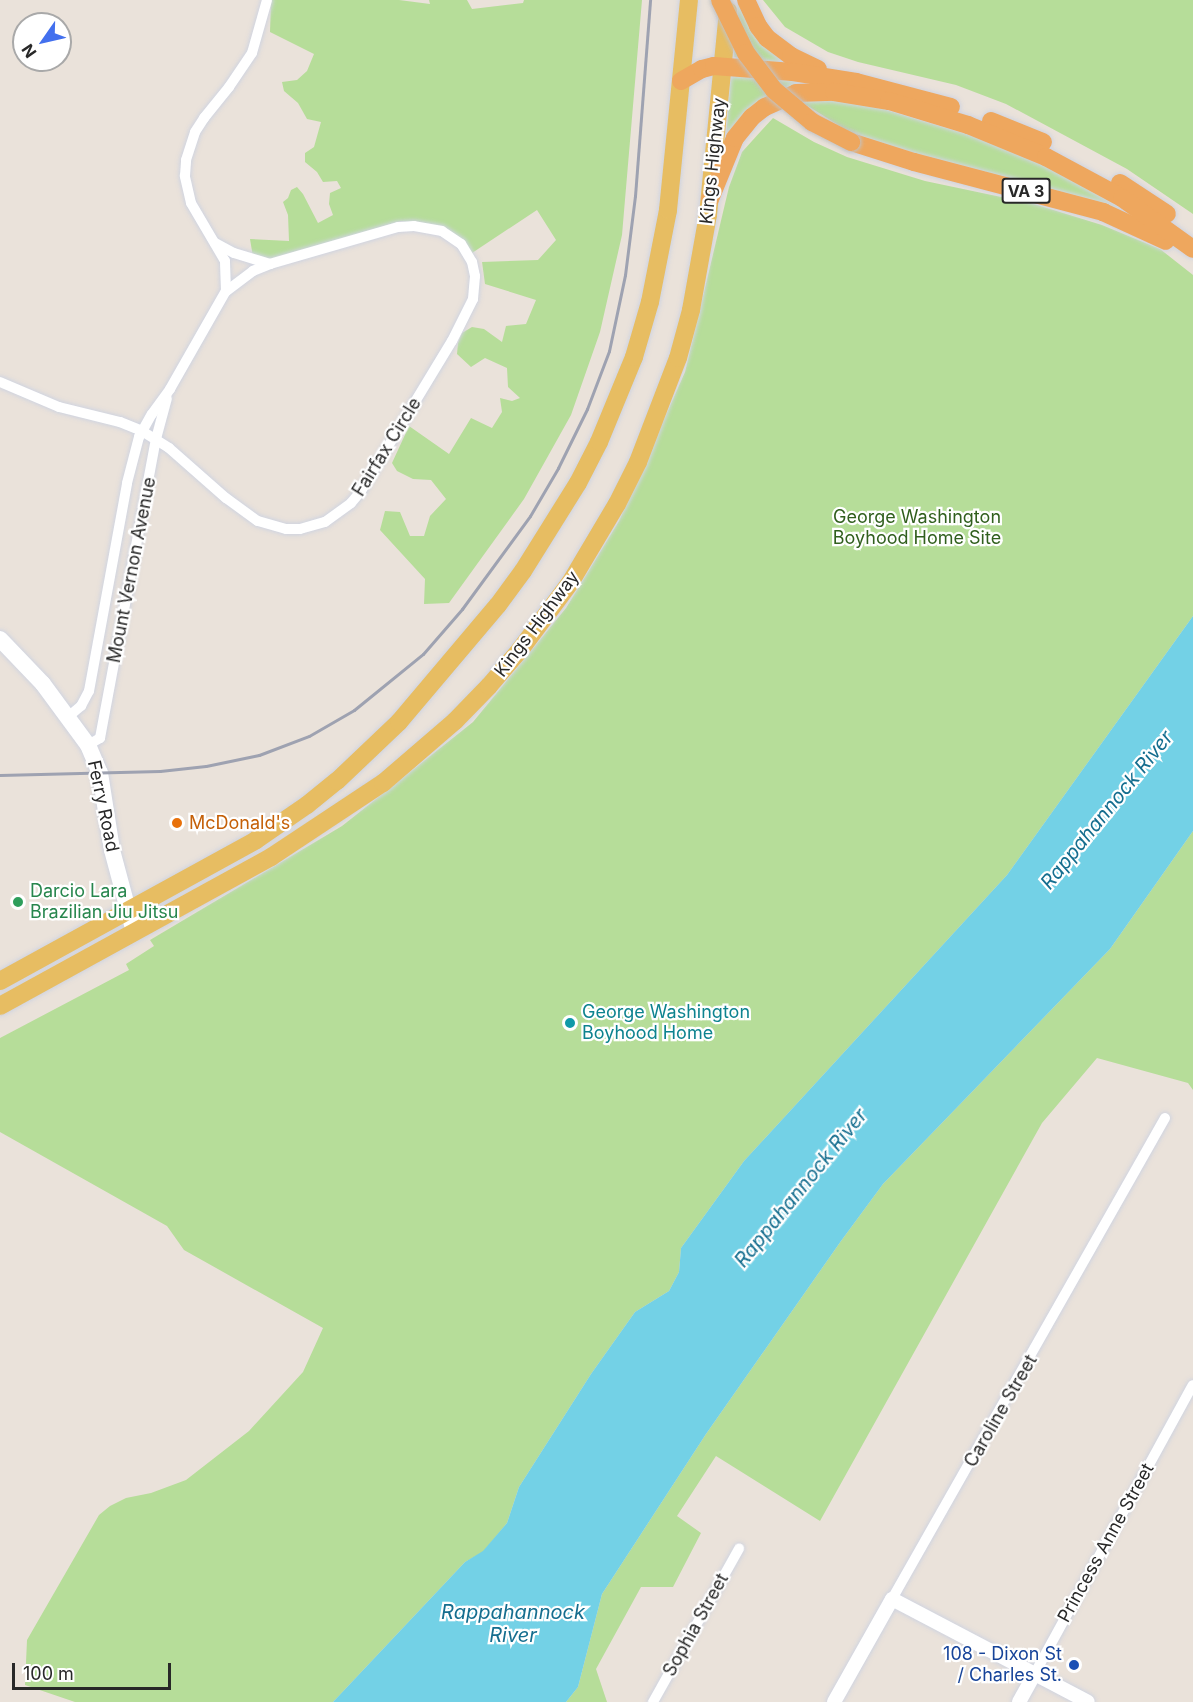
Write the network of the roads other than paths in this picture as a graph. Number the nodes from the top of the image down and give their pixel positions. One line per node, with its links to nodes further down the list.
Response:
1 (267, 0): 11 (street)
2 (689, 0): 7 (main road)
3 (720, 0): 13 (highway, VA 3, bridge)
4 (729, 0): 6 (main road, Kings Highway)
5 (746, 0): 8 (highway)
6 (724, 66): 7 (highway); 8 (highway); 9 (main road, Kings Highway)
7 (681, 81): 23 (main road)
8 (856, 82): 10 (highway)
9 (710, 199): 12 (highway); 24 (main road, Kings Highway)
10 (1193, 233)
11 (214, 243): 14 (street); 15 (street)
12 (1193, 249)
13 (1193, 258)
14 (270, 264): 15 (street, Fairfax Circle); 19 (street, Fairfax Circle)
15 (226, 291): 17 (street, Mount Vernon Avenue)
16 (0, 382): 18 (street, Fairfax Circle)
17 (170, 389): 18 (street, Mount Vernon Avenue); 19 (street, Mount Vernon Avenue)
18 (142, 431): 19 (street, Fairfax Circle); 21 (street, Mount Vernon Avenue)
19 (156, 439): 22 (street, Mount Vernon Avenue)
20 (0, 639): 21 (main road, Ferry Road)
21 (69, 716): 22 (main road, Ferry Road)
22 (88, 745): 23 (main road, Ferry Road)
23 (128, 912): 24 (main road, Ferry Road); 25 (main road)
24 (134, 932): 26 (main road, Kings Highway)
25 (0, 981)
26 (0, 1006)
27 (1165, 1118): 30 (street, Caroline Street)
28 (1193, 1385): 31 (street, Princess Anne Street)
29 (739, 1549): 32 (street, Sophia Street)
30 (892, 1599): 31 (street); 33 (street, Caroline Street)
31 (1035, 1673): 34 (street, Princess Anne Street); 35 (street)
32 (653, 1702)
33 (834, 1702)
34 (1019, 1702)
35 (1088, 1702)

